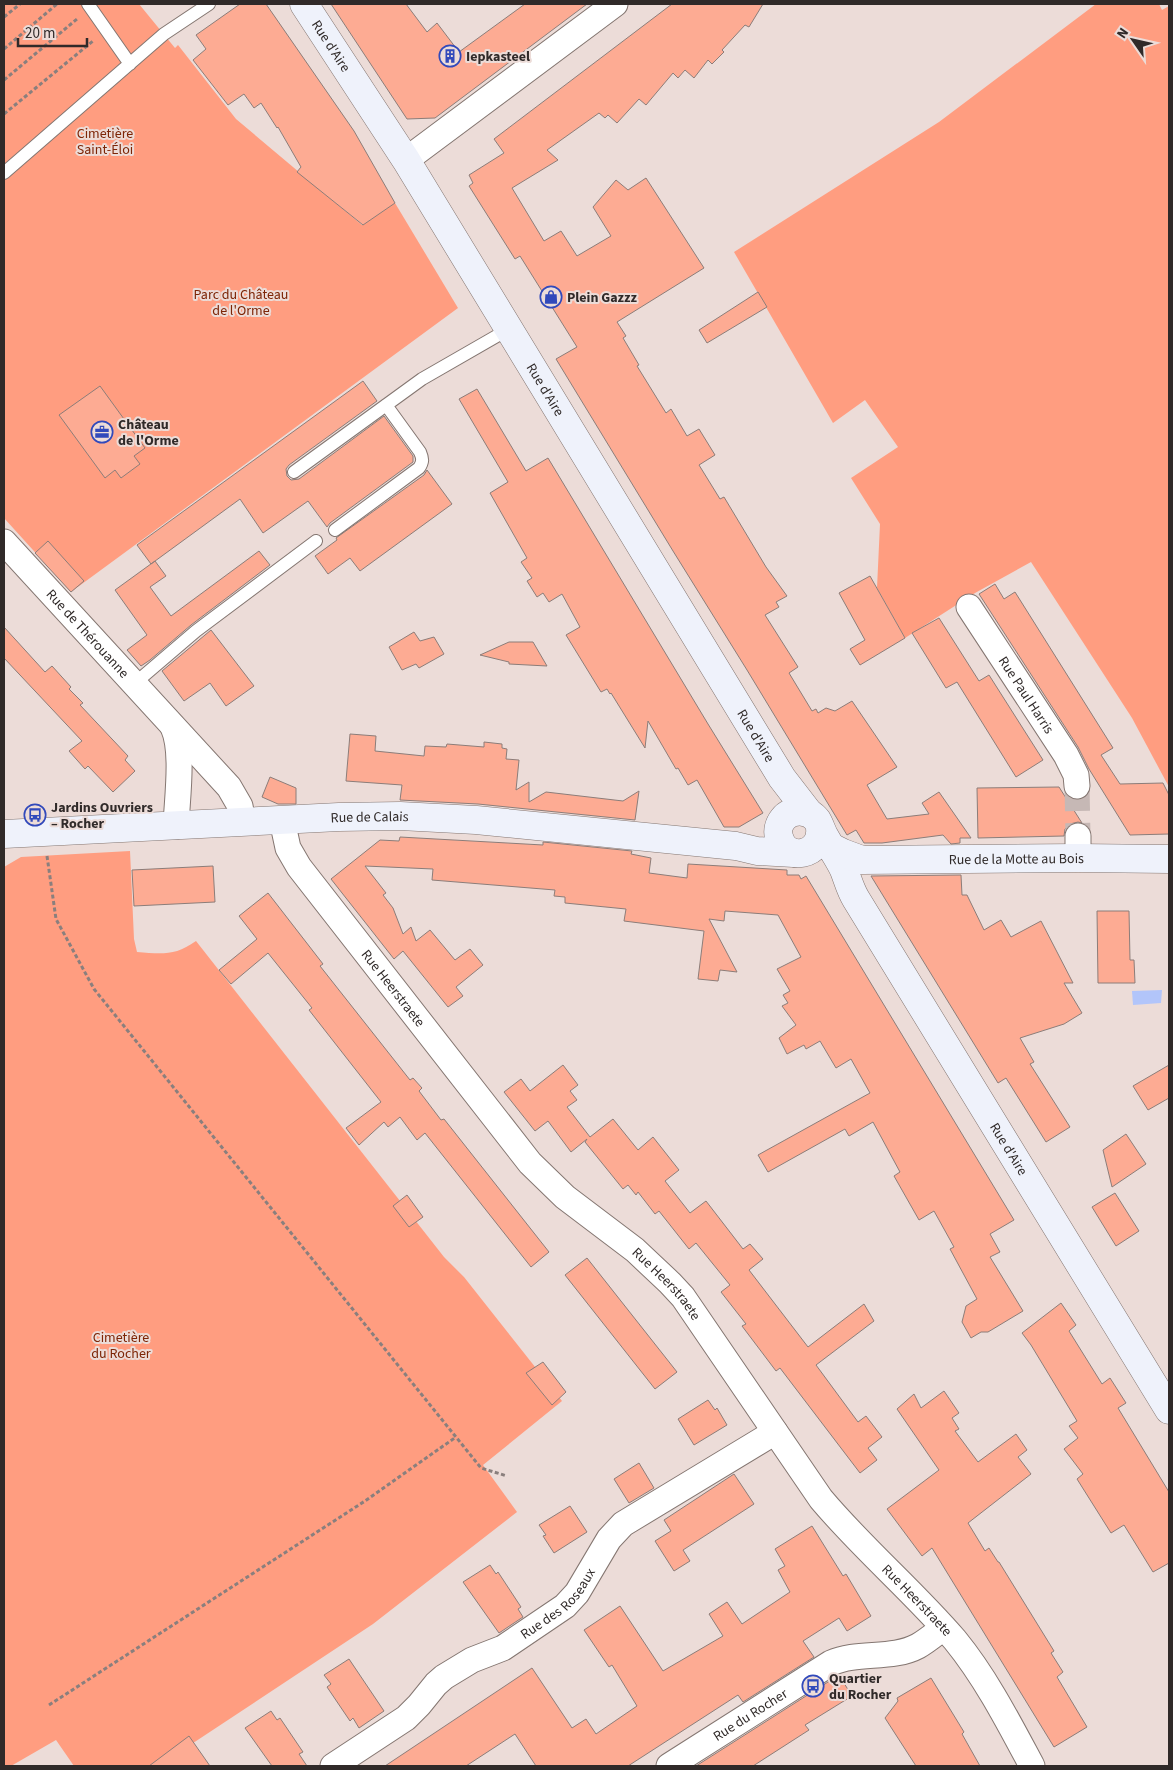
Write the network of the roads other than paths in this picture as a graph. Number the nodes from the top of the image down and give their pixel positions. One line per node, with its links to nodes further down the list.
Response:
1 (208, 4): 5 (lane)
2 (304, 4): 6 (main road, Rue d'Aire)
3 (615, 4): 6 (street)
4 (90, 6): 5 (lane)
5 (130, 64): 7 (lane)
6 (406, 160): 8 (main road, Rue d'Aire)
7 (4, 172)
8 (509, 330): 9 (lane); 22 (main road, Rue d'Aire)
9 (386, 405): 10 (lane); 11 (lane)
10 (294, 472)
11 (335, 530)
12 (316, 541): 15 (lane)
13 (4, 542): 15 (street, Rue de Thérouanne)
14 (970, 607): 17 (street, Rue Paul Harris)
15 (134, 684): 16 (street, Rue de Thérouanne)
16 (172, 724): 19 (street, Rue de Thérouanne); 20 (street, Rue de Thérouanne)
17 (1077, 786)
18 (282, 820): 19 (main road, Rue de Calais); 22 (main road, Rue de Calais); 25 (street, Rue Heerstraete)
19 (243, 822): 20 (main road, Rue de Calais)
20 (176, 826): 21 (main road, Rue de Calais)
21 (4, 834)
22 (819, 848): 23 (main road, Rue de la Motte au Bois); 24 (main road, Rue d'Aire)
23 (1169, 860)
24 (1169, 1410)
25 (775, 1432): 26 (street, Rue Heerstraete); 27 (street, Rue des Roseaux)
26 (943, 1628): 28 (street, Rue du Rocher); 29 (street, Rue Heerstraete)
27 (333, 1766)
28 (669, 1766)
29 (1032, 1766)

